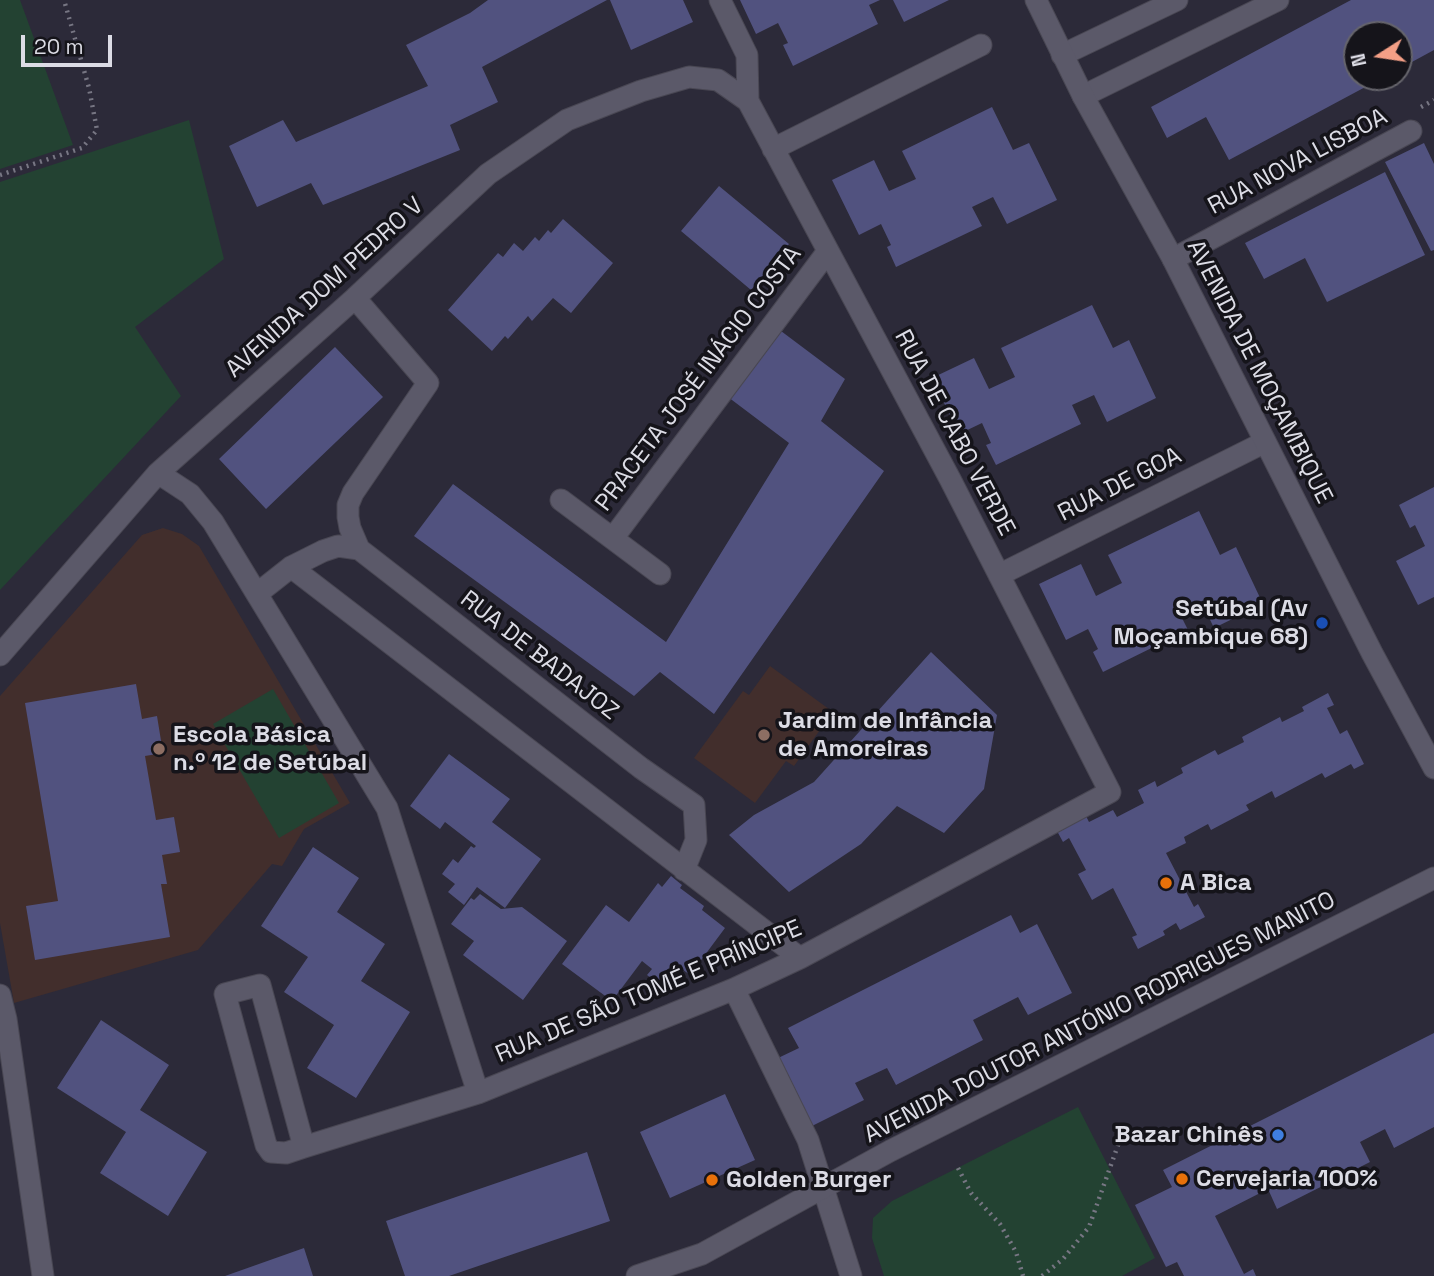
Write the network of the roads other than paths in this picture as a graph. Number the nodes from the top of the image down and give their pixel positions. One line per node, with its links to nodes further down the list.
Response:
1 (720, 0): 8 (street)
2 (1036, 0): 6 (street, AVENIDA DE MOÇAMBIQUE)
3 (1177, 0): 6 (street)
4 (1278, 0): 7 (street)
5 (981, 45): 10 (street)
6 (1062, 55): 7 (street, AVENIDA DE MOÇAMBIQUE)
7 (1083, 96): 12 (street, AVENIDA DE MOÇAMBIQUE)
8 (748, 101): 10 (street, RUA DE CABO VERDE); 13 (street, AVENIDA DOM PEDRO V)
9 (1411, 131): 12 (street, RUA NOVA LISBOA)
10 (773, 149): 11 (street, RUA DE CABO VERDE)
11 (828, 251): 17 (street, PRACETA JOSÉ INÁCIO COSTA); 21 (street, RUA DE CABO VERDE)
12 (1173, 259): 14 (street, AVENIDA DE MOÇAMBIQUE)
13 (355, 298): 15 (street, AVENIDA DOM PEDRO V); 18 (street)
14 (1265, 442): 21 (street, RUA DE GOA); 24 (street, AVENIDA DE MOÇAMBIQUE)
15 (158, 473): 22 (street); 23 (street, AVENIDA DOM PEDRO V)
16 (561, 500): 17 (street, PRACETA JOSÉ INÁCIO COSTA)
17 (613, 538): 20 (street, PRACETA JOSÉ INÁCIO COSTA)
18 (359, 549): 19 (street); 26 (street, RUA DE BADAJOZ)
19 (291, 566): 22 (street); 26 (street)
20 (660, 574)
21 (999, 575): 25 (street, RUA DE CABO VERDE)
22 (258, 593): 32 (street)
23 (0, 655)
24 (1434, 768)
25 (1110, 792): 28 (street, RUA DE SÃO TOMÉ E PRÍNCIPE)
26 (684, 870): 28 (street)
27 (1434, 878): 34 (street, AVENIDA DOUTOR ANTÓNIO RODRIGUES MANITO)
28 (800, 958): 29 (street, RUA DE SÃO TOMÉ E PRÍNCIPE)
29 (734, 989): 32 (street, RUA DE SÃO TOMÉ E PRÍNCIPE); 34 (street)
30 (0, 995): 31 (street)
31 (6, 1064): 35 (street)
32 (478, 1093): 33 (street, RUA DE SÃO TOMÉ E PRÍNCIPE)
33 (304, 1147): 33 (street, RUA DE SÃO TOMÉ E PRÍNCIPE)
34 (823, 1189): 36 (street, AVENIDA DOUTOR ANTÓNIO RODRIGUES MANITO); 37 (street)
35 (43, 1276)
36 (637, 1276)
37 (851, 1276)

